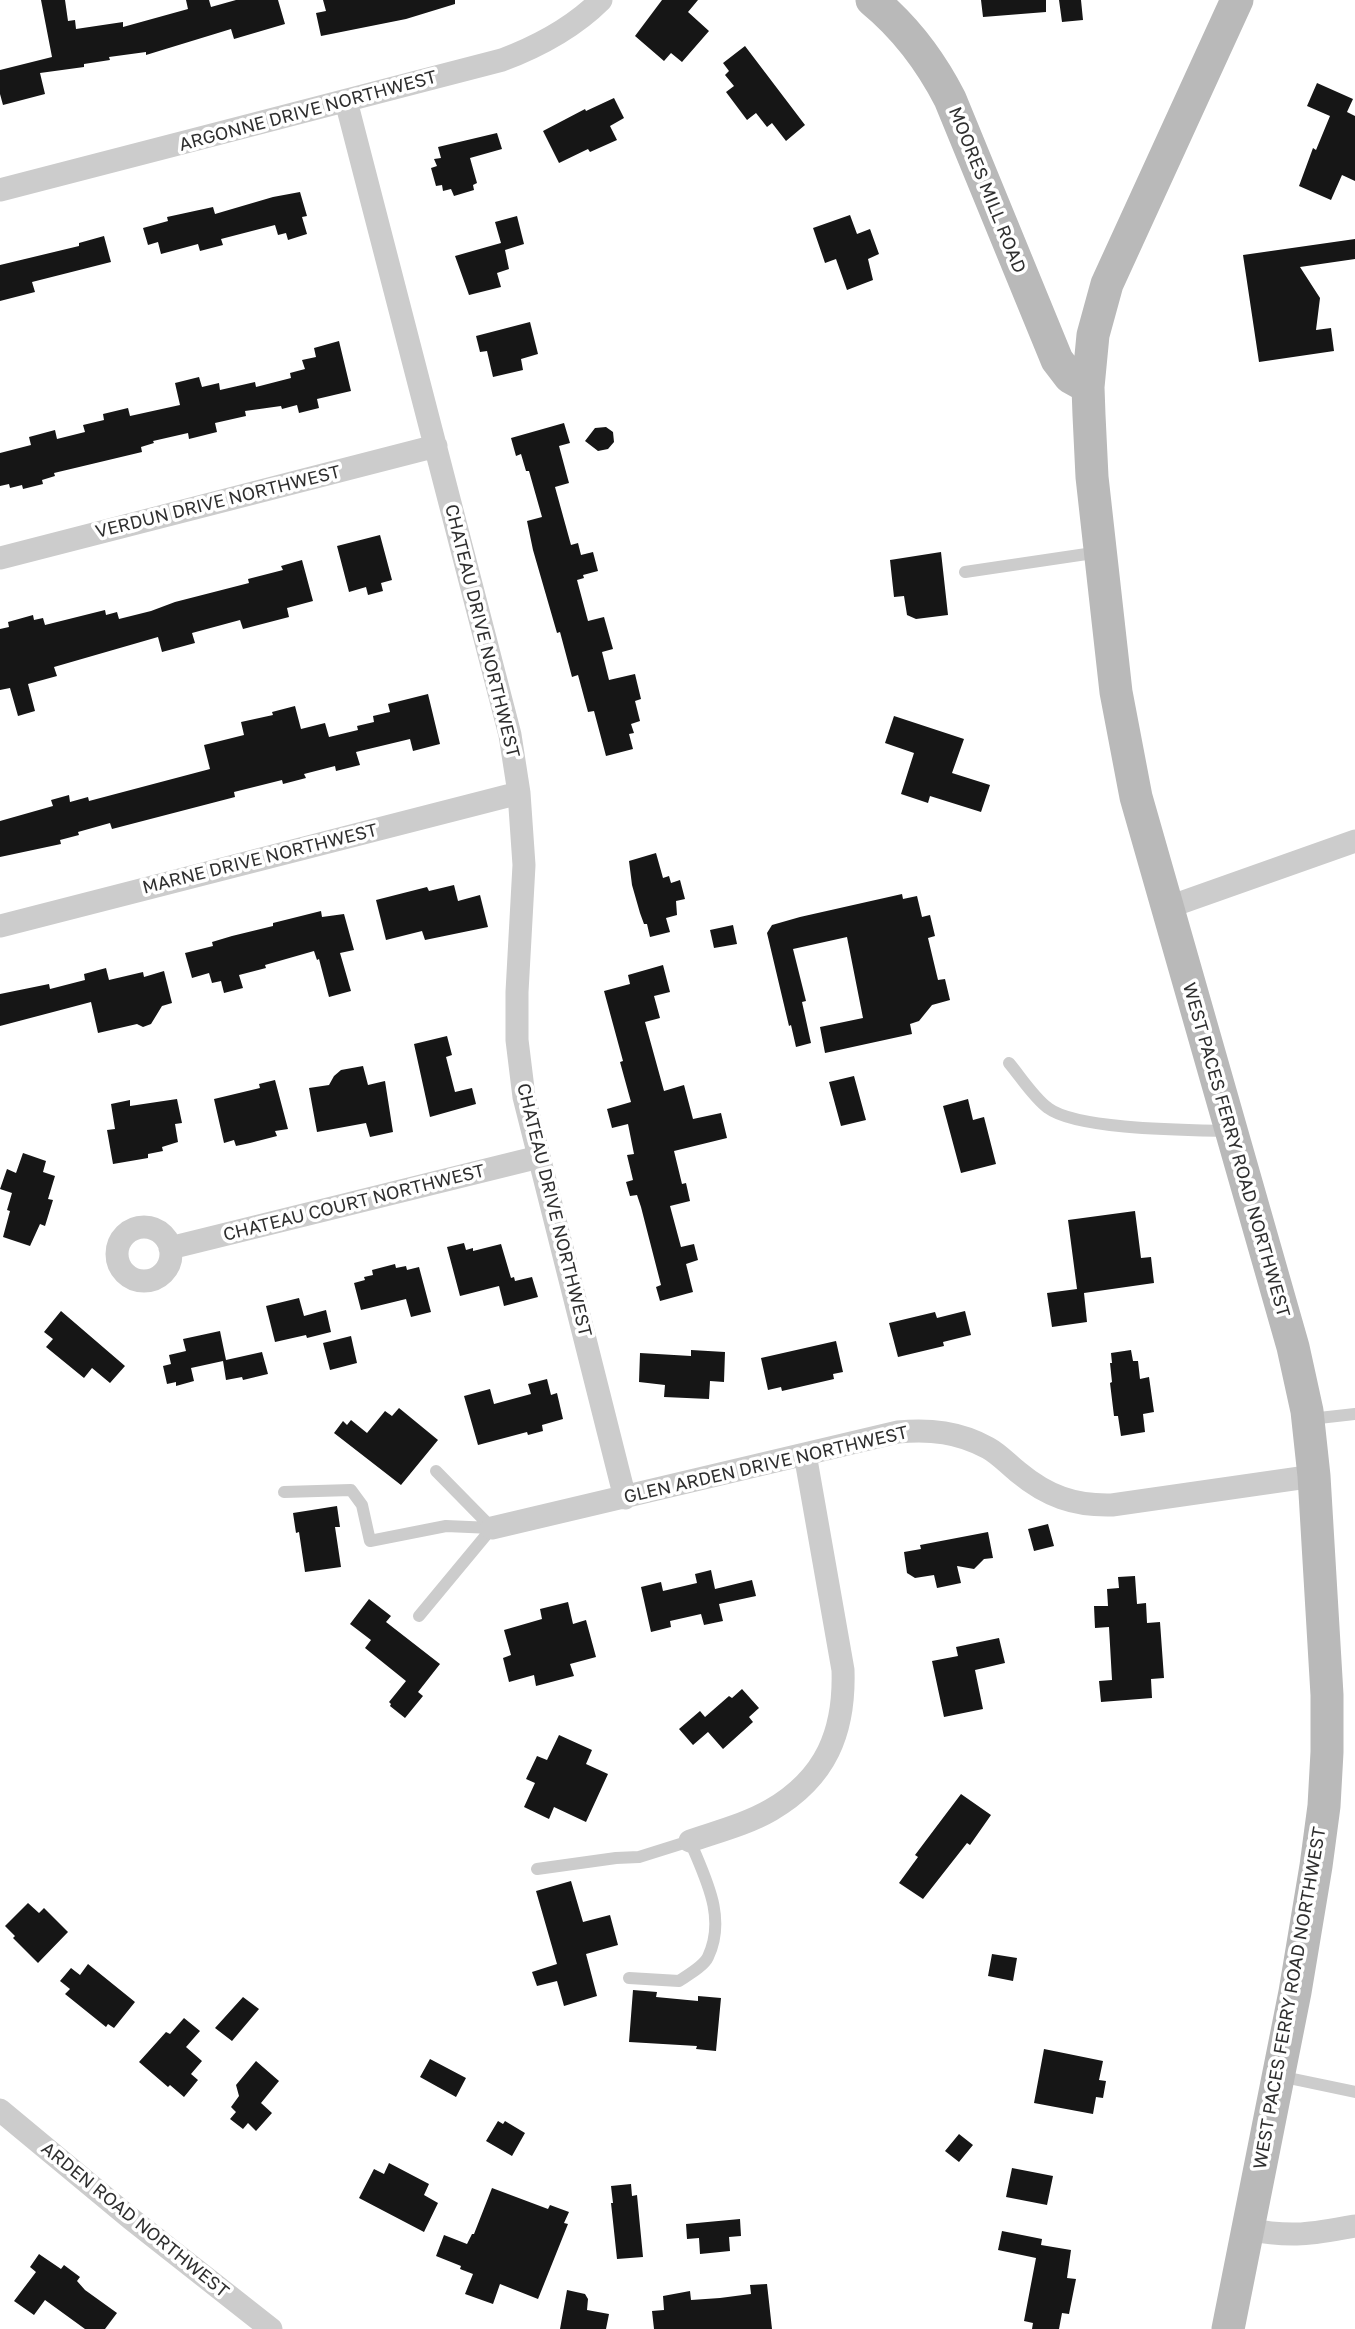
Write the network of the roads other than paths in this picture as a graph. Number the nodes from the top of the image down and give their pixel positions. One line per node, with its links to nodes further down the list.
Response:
1 (601, 0): 4 (street, ARGONNE DRIVE NORTHWEST)
2 (872, 0): 6 (main road, MOORES MILL ROAD)
3 (1237, 0): 6 (main road, WEST PACES FERRY ROAD NORTHWEST)
4 (346, 101): 5 (street, ARGONNE DRIVE NORTHWEST); 7 (street, CHATEAU DRIVE NORTHWEST)
5 (0, 190)
6 (1088, 387): 8 (main road, WEST PACES FERRY ROAD NORTHWEST)
7 (436, 446): 9 (street, VERDUN DRIVE NORTHWEST); 11 (street, CHATEAU DRIVE NORTHWEST)
8 (1101, 552): 10 (lane); 13 (main road, WEST PACES FERRY ROAD NORTHWEST)
9 (0, 558)
10 (965, 572)
11 (519, 793): 14 (street, MARNE DRIVE NORTHWEST); 17 (street, CHATEAU DRIVE NORTHWEST)
12 (1355, 841): 13 (street)
13 (1166, 908): 16 (main road, WEST PACES FERRY ROAD NORTHWEST)
14 (0, 926)
15 (1009, 1063): 16 (lane)
16 (1231, 1130): 20 (main road, WEST PACES FERRY ROAD NORTHWEST)
17 (538, 1157): 18 (street, CHATEAU COURT NORTHWEST); 25 (street, CHATEAU DRIVE NORTHWEST)
18 (170, 1248)
19 (1355, 1413): 20 (lane)
20 (1308, 1420): 23 (main road, WEST PACES FERRY ROAD NORTHWEST)
21 (805, 1454): 23 (street, GLEN ARDEN DRIVE NORTHWEST); 25 (street, GLEN ARDEN DRIVE NORTHWEST); 28 (street)
22 (436, 1471): 26 (lane)
23 (1314, 1476): 31 (main road, WEST PACES FERRY ROAD NORTHWEST)
24 (284, 1492): 26 (lane)
25 (625, 1497): 26 (street, GLEN ARDEN DRIVE NORTHWEST)
26 (492, 1528): 27 (lane)
27 (419, 1616)
28 (690, 1842): 29 (lane); 30 (lane)
29 (537, 1869)
30 (629, 1978)
31 (1278, 2076): 32 (lane); 35 (main road, WEST PACES FERRY ROAD NORTHWEST)
32 (1355, 2092)
33 (0, 2110): 36 (street, ARDEN ROAD NORTHWEST)
34 (1355, 2226): 35 (street)
35 (1247, 2229): 37 (main road, WEST PACES FERRY ROAD NORTHWEST)
36 (271, 2329)
37 (1228, 2329)

